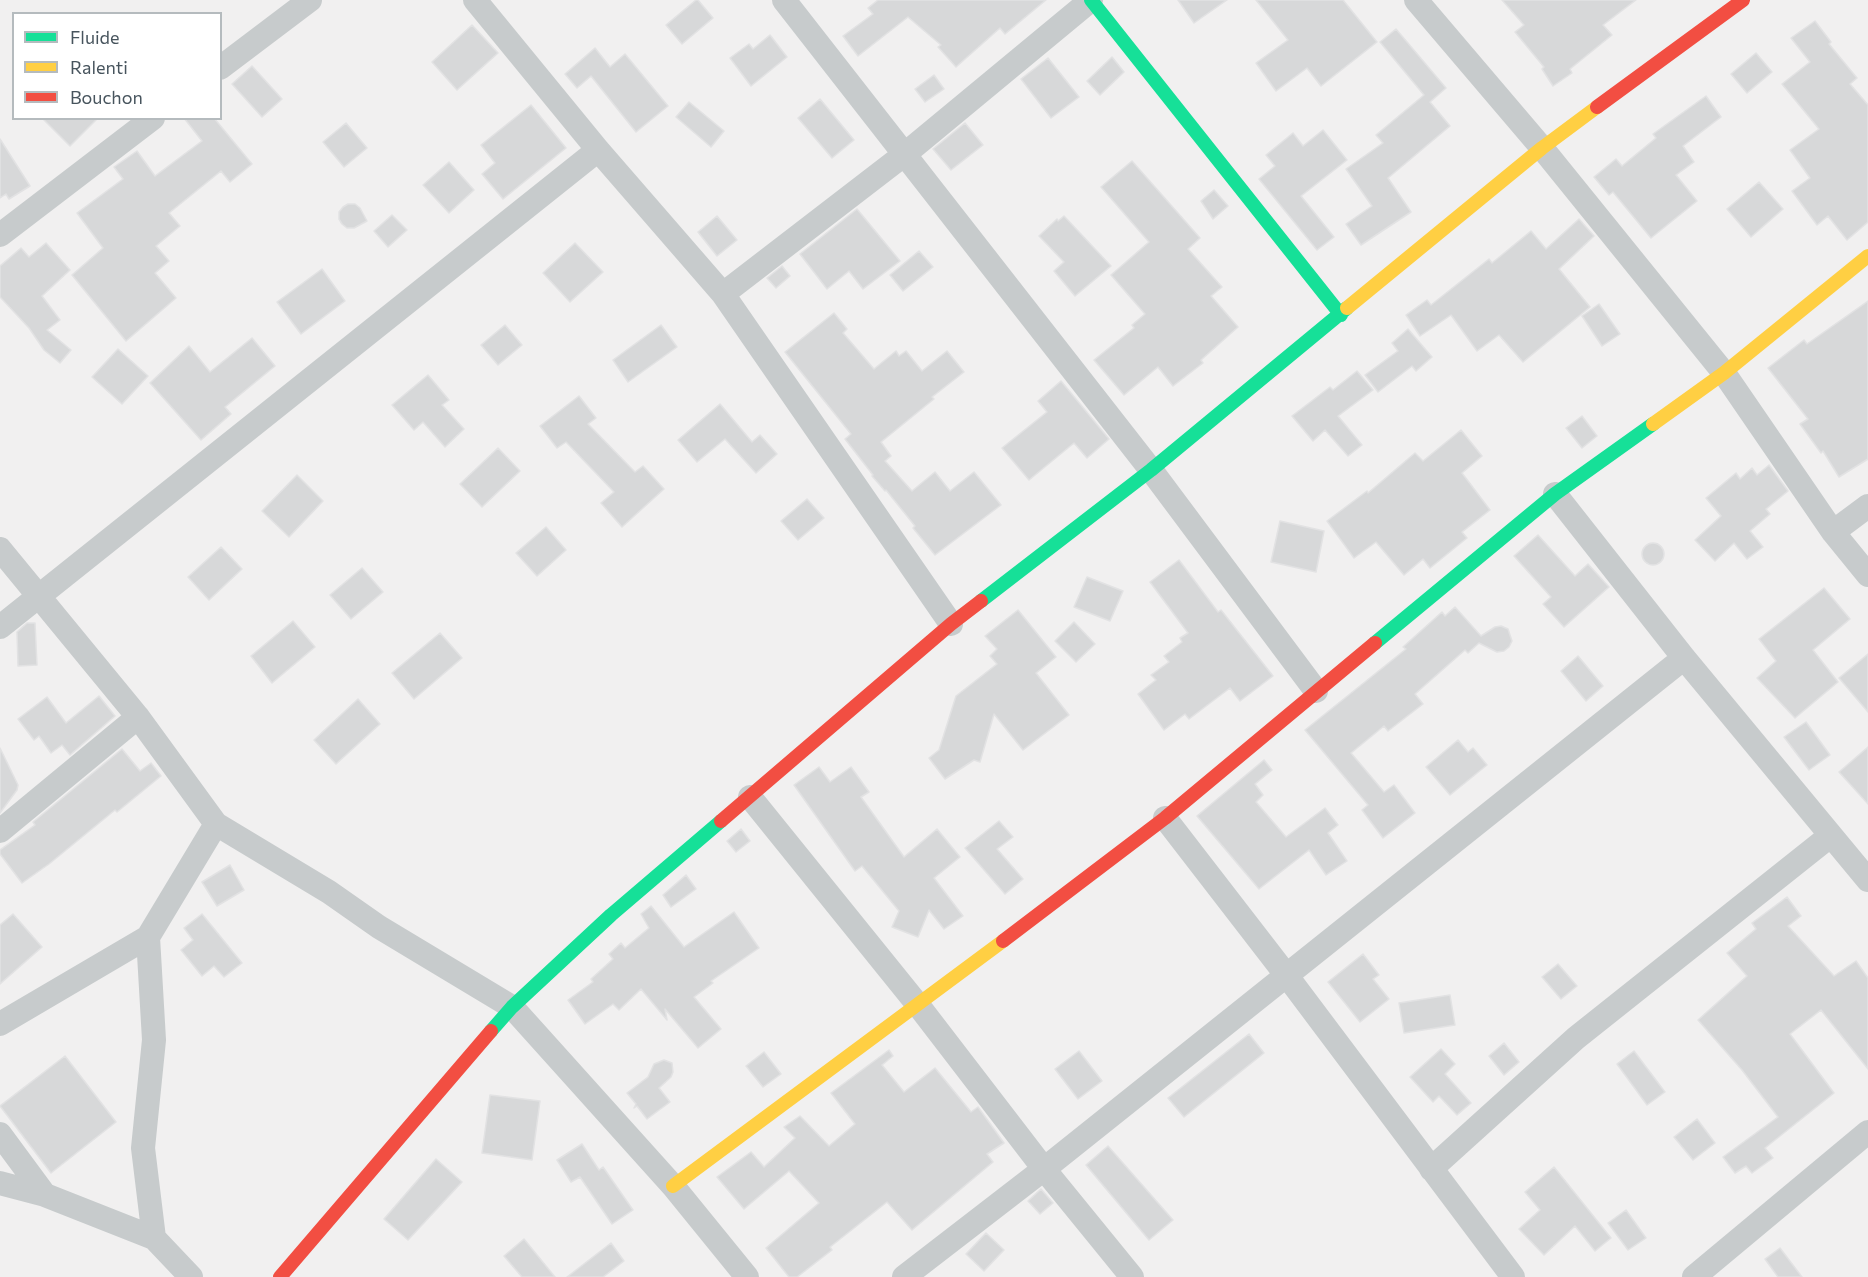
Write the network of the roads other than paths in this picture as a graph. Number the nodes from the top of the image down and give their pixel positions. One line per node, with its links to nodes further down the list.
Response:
1 (310, 0): 7 (street)
2 (475, 0): 10 (street)
3 (784, 0): 11 (street)
4 (1091, 0): 11 (street); 15 (main road)
5 (1416, 0): 9 (street)
6 (1740, 1): 9 (main road)
7 (222, 66)
8 (150, 120): 12 (street)
9 (1542, 148): 15 (main road); 16 (street)
10 (598, 150): 14 (street); 23 (street)
11 (905, 154): 14 (street); 17 (street)
12 (0, 235)
13 (1868, 256): 16 (main road)
14 (723, 294): 24 (street)
15 (1341, 315): 17 (main road)
16 (1725, 373): 18 (main road); 20 (street)
17 (1151, 470): 24 (main road); 27 (street)
18 (1555, 494): 26 (street); 27 (main road)
19 (1868, 507): 20 (street)
20 (1833, 532): 22 (street)
21 (0, 549): 23 (street)
22 (1868, 575)
23 (38, 597): 25 (street); 28 (street)
24 (951, 624): 29 (main road)
25 (0, 627)
26 (1684, 658): 33 (street); 36 (street)
27 (1316, 691): 30 (main road)
28 (138, 717): 31 (street); 32 (street)
29 (750, 797): 37 (street); 38 (main road)
30 (1165, 818): 36 (street); 37 (main road)
31 (216, 824): 35 (street); 38 (street)
32 (0, 831)
33 (1830, 836): 34 (street); 43 (street)
34 (1868, 880)
35 (148, 937): 39 (street); 47 (street)
36 (1287, 976): 42 (street); 43 (street)
37 (918, 1005): 42 (street); 45 (main road)
38 (512, 1007): 45 (street); 49 (main road)
39 (0, 1024)
40 (1868, 1132): 54 (street)
41 (0, 1134): 46 (street)
42 (1044, 1169): 51 (street); 52 (street)
43 (1431, 1169): 53 (street)
44 (0, 1182): 46 (street)
45 (673, 1186): 50 (street)
46 (45, 1196): 47 (street)
47 (154, 1238): 48 (street)
48 (191, 1277)
49 (280, 1277)
50 (747, 1277)
51 (904, 1277)
52 (1132, 1277)
53 (1513, 1277)
54 (1694, 1277)

